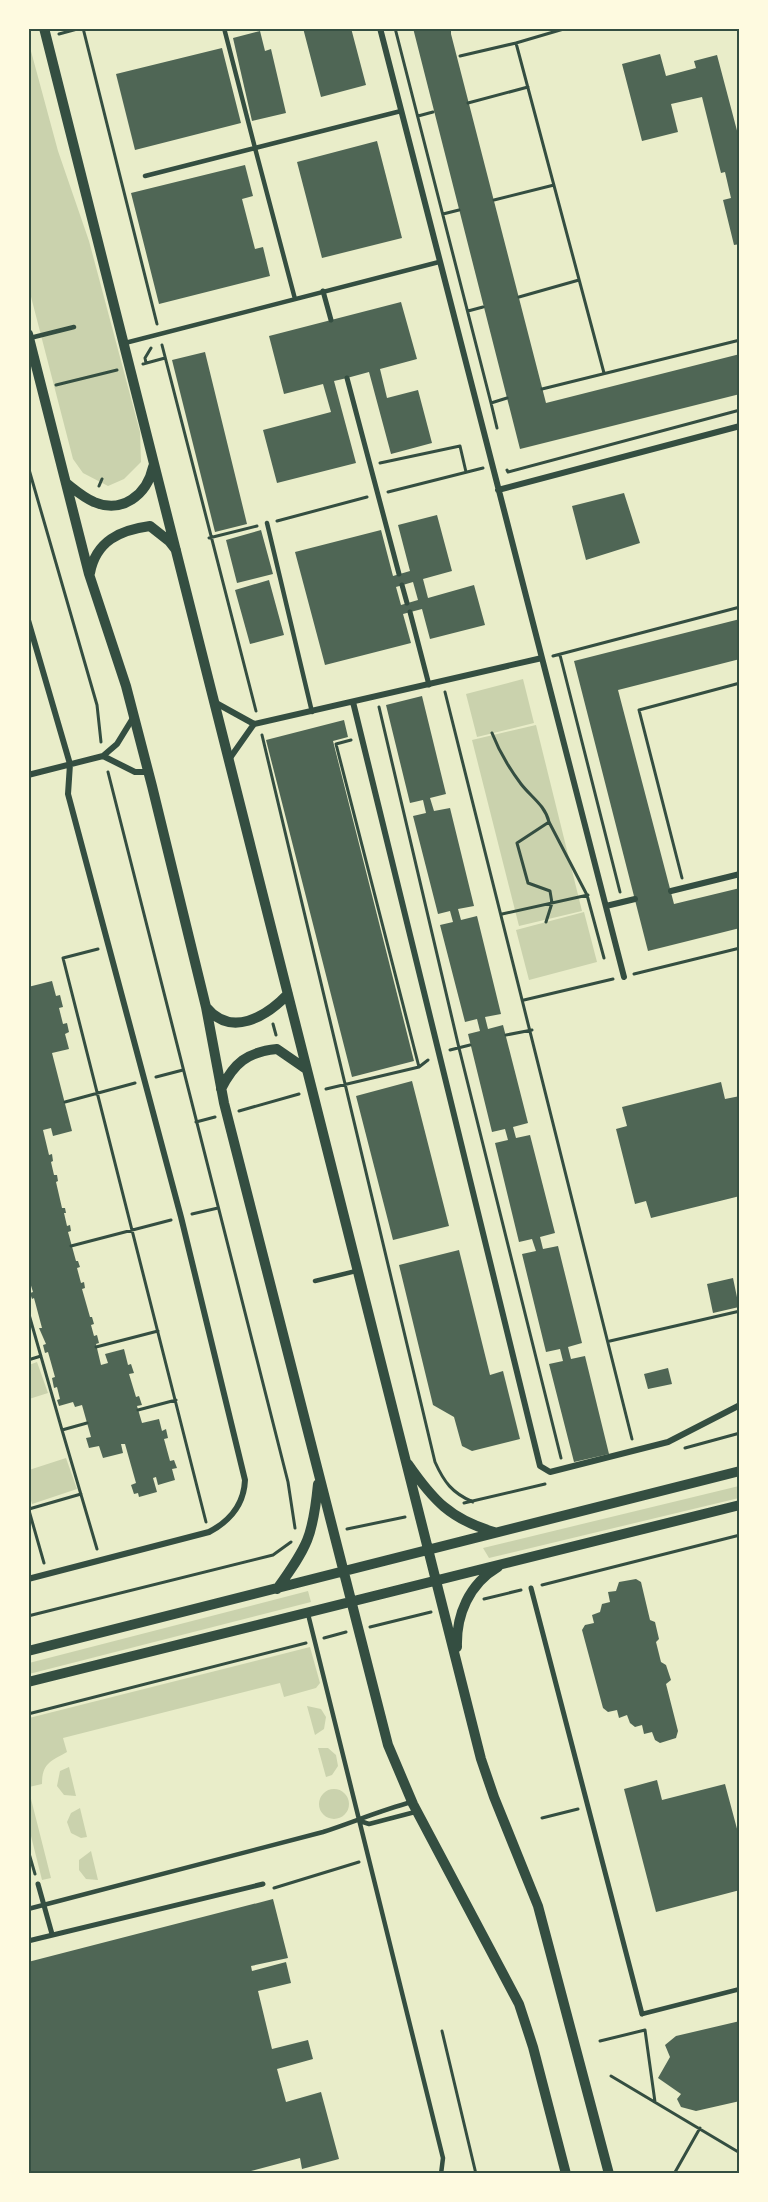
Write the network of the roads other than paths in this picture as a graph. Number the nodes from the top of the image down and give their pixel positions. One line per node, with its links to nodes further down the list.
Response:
1 (44, 28): 13 (street)
2 (224, 28): 5 (lane)
3 (380, 28): 4 (street)
4 (401, 111): 5 (lane); 7 (street)
5 (255, 148): 6 (lane); 9 (lane)
6 (145, 176)
7 (439, 262): 8 (lane); 19 (street)
8 (323, 291): 9 (lane); 10 (street)
9 (295, 299): 13 (lane)
10 (331, 320)
11 (74, 327): 12 (lane)
12 (29, 336): 14 (street)
13 (124, 343): 17 (street)
14 (33, 366): 18 (street)
15 (347, 378): 23 (street)
16 (740, 426): 19 (street)
17 (154, 465): 18 (street); 21 (street)
18 (66, 483): 22 (street)
19 (498, 490): 28 (street)
20 (267, 524): 32 (lane)
21 (179, 555): 22 (street); 31 (street)
22 (90, 574): 33 (street)
23 (399, 574)
24 (402, 585): 25 (street)
25 (407, 603)
26 (410, 612): 29 (street)
27 (28, 620): 37 (street)
28 (542, 658): 29 (street); 43 (street)
29 (429, 685): 30 (street)
30 (353, 702): 32 (street); 51 (street)
31 (216, 703): 34 (street); 36 (street)
32 (312, 712): 34 (street)
33 (133, 718): 35 (street); 38 (street)
34 (256, 724): 36 (street)
35 (103, 756): 37 (street); 38 (street)
36 (230, 758): 45 (street)
37 (70, 764): 39 (street); 60 (street)
38 (148, 772): 46 (street)
39 (28, 775)
40 (740, 874): 41 (street)
41 (671, 891)
42 (635, 899): 43 (street)
43 (606, 906): 44 (street)
44 (624, 976)
45 (288, 994): 46 (street); 47 (street)
46 (206, 1007): 48 (street)
47 (306, 1069): 48 (street); 49 (street)
48 (221, 1089): 54 (street)
49 (357, 1271): 50 (lane); 52 (street)
50 (315, 1281)
51 (739, 1407)
52 (404, 1459): 56 (street); 57 (street)
53 (740, 1471): 56 (street)
54 (318, 1474): 59 (street); 62 (street)
55 (740, 1505): 58 (street)
56 (494, 1532): 57 (street)
57 (427, 1549): 59 (street); 61 (street)
58 (506, 1562): 61 (street); 67 (street)
59 (344, 1572): 62 (street); 64 (street)
60 (28, 1579)
61 (435, 1580): 64 (street); 67 (street)
62 (277, 1588): 66 (street)
63 (531, 1588): 77 (street)
64 (351, 1601): 65 (street); 69 (street)
65 (308, 1612): 68 (street); 70 (lane)
66 (28, 1651)
67 (459, 1672): 80 (street)
68 (28, 1682)
69 (414, 1807): 70 (lane); 70 (lane); 79 (street)
70 (360, 1821): 73 (lane); 78 (lane)
71 (38, 1884): 74 (street)
72 (263, 1887): 74 (street)
73 (28, 1908)
74 (52, 1934): 75 (street)
75 (28, 1941)
76 (740, 1989): 77 (lane)
77 (642, 2014)
78 (441, 2174)
79 (566, 2174)
80 (609, 2174)

